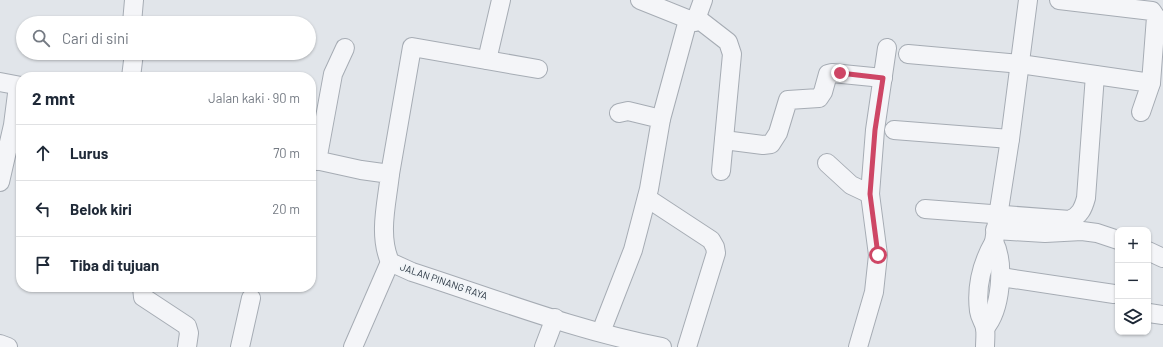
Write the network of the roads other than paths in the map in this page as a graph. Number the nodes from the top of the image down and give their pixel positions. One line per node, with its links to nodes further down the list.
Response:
1 (134, 0): 7 (street)
2 (501, 0): 13 (street)
3 (640, 0): 8 (street)
4 (703, 0): 8 (street)
5 (1028, 0): 14 (street)
6 (1059, 0): 20 (street)
7 (133, 16)
8 (692, 19): 25 (street); 28 (street)
9 (345, 48): 29 (street)
10 (887, 48): 18 (street)
11 (908, 54): 14 (street)
12 (133, 60): 16 (street)
13 (487, 60): 15 (street); 34 (street, JALAN PINANG RAYA)
14 (1020, 64): 17 (street); 27 (street)
15 (538, 69)
16 (132, 72)
17 (1096, 74): 20 (street); 39 (street)
18 (883, 78): 28 (street); 36 (street)
19 (0, 82): 21 (street)
20 (1151, 83): 23 (street)
21 (16, 85)
22 (16, 108): 31 (street)
23 (1141, 112)
24 (619, 113): 25 (street)
25 (661, 119): 37 (street)
26 (894, 130): 27 (street)
27 (1010, 139): 39 (street)
28 (724, 140): 33 (street)
29 (316, 151)
30 (316, 160): 34 (street)
31 (2, 163): 35 (street)
32 (827, 163): 36 (street)
33 (721, 171)
34 (390, 174): 43 (street, JALAN PINANG RAYA)
35 (0, 182)
36 (870, 194): 59 (street)
37 (647, 198): 50 (street); 58 (street)
38 (925, 209): 39 (street)
39 (996, 228): 40 (street); 44 (street); 49 (street)
40 (1115, 239)
41 (1151, 252): 42 (street)
42 (1163, 258)
43 (390, 262): 48 (street, JALAN PINANG RAYA); 55 (street)
44 (1001, 277): 46 (street); 49 (street)
45 (142, 292): 53 (street)
46 (1114, 294)
47 (251, 298): 54 (street)
48 (555, 318): 50 (street, JALAN PINANG RAYA); 56 (street)
49 (985, 328): 60 (street)
50 (601, 332): 57 (street, JALAN PINANG RAYA)
51 (0, 344): 52 (street)
52 (8, 347)
53 (187, 347)
54 (240, 347)
55 (353, 347)
56 (544, 347)
57 (662, 347)
58 (687, 347)
59 (858, 347)
60 (985, 347)

